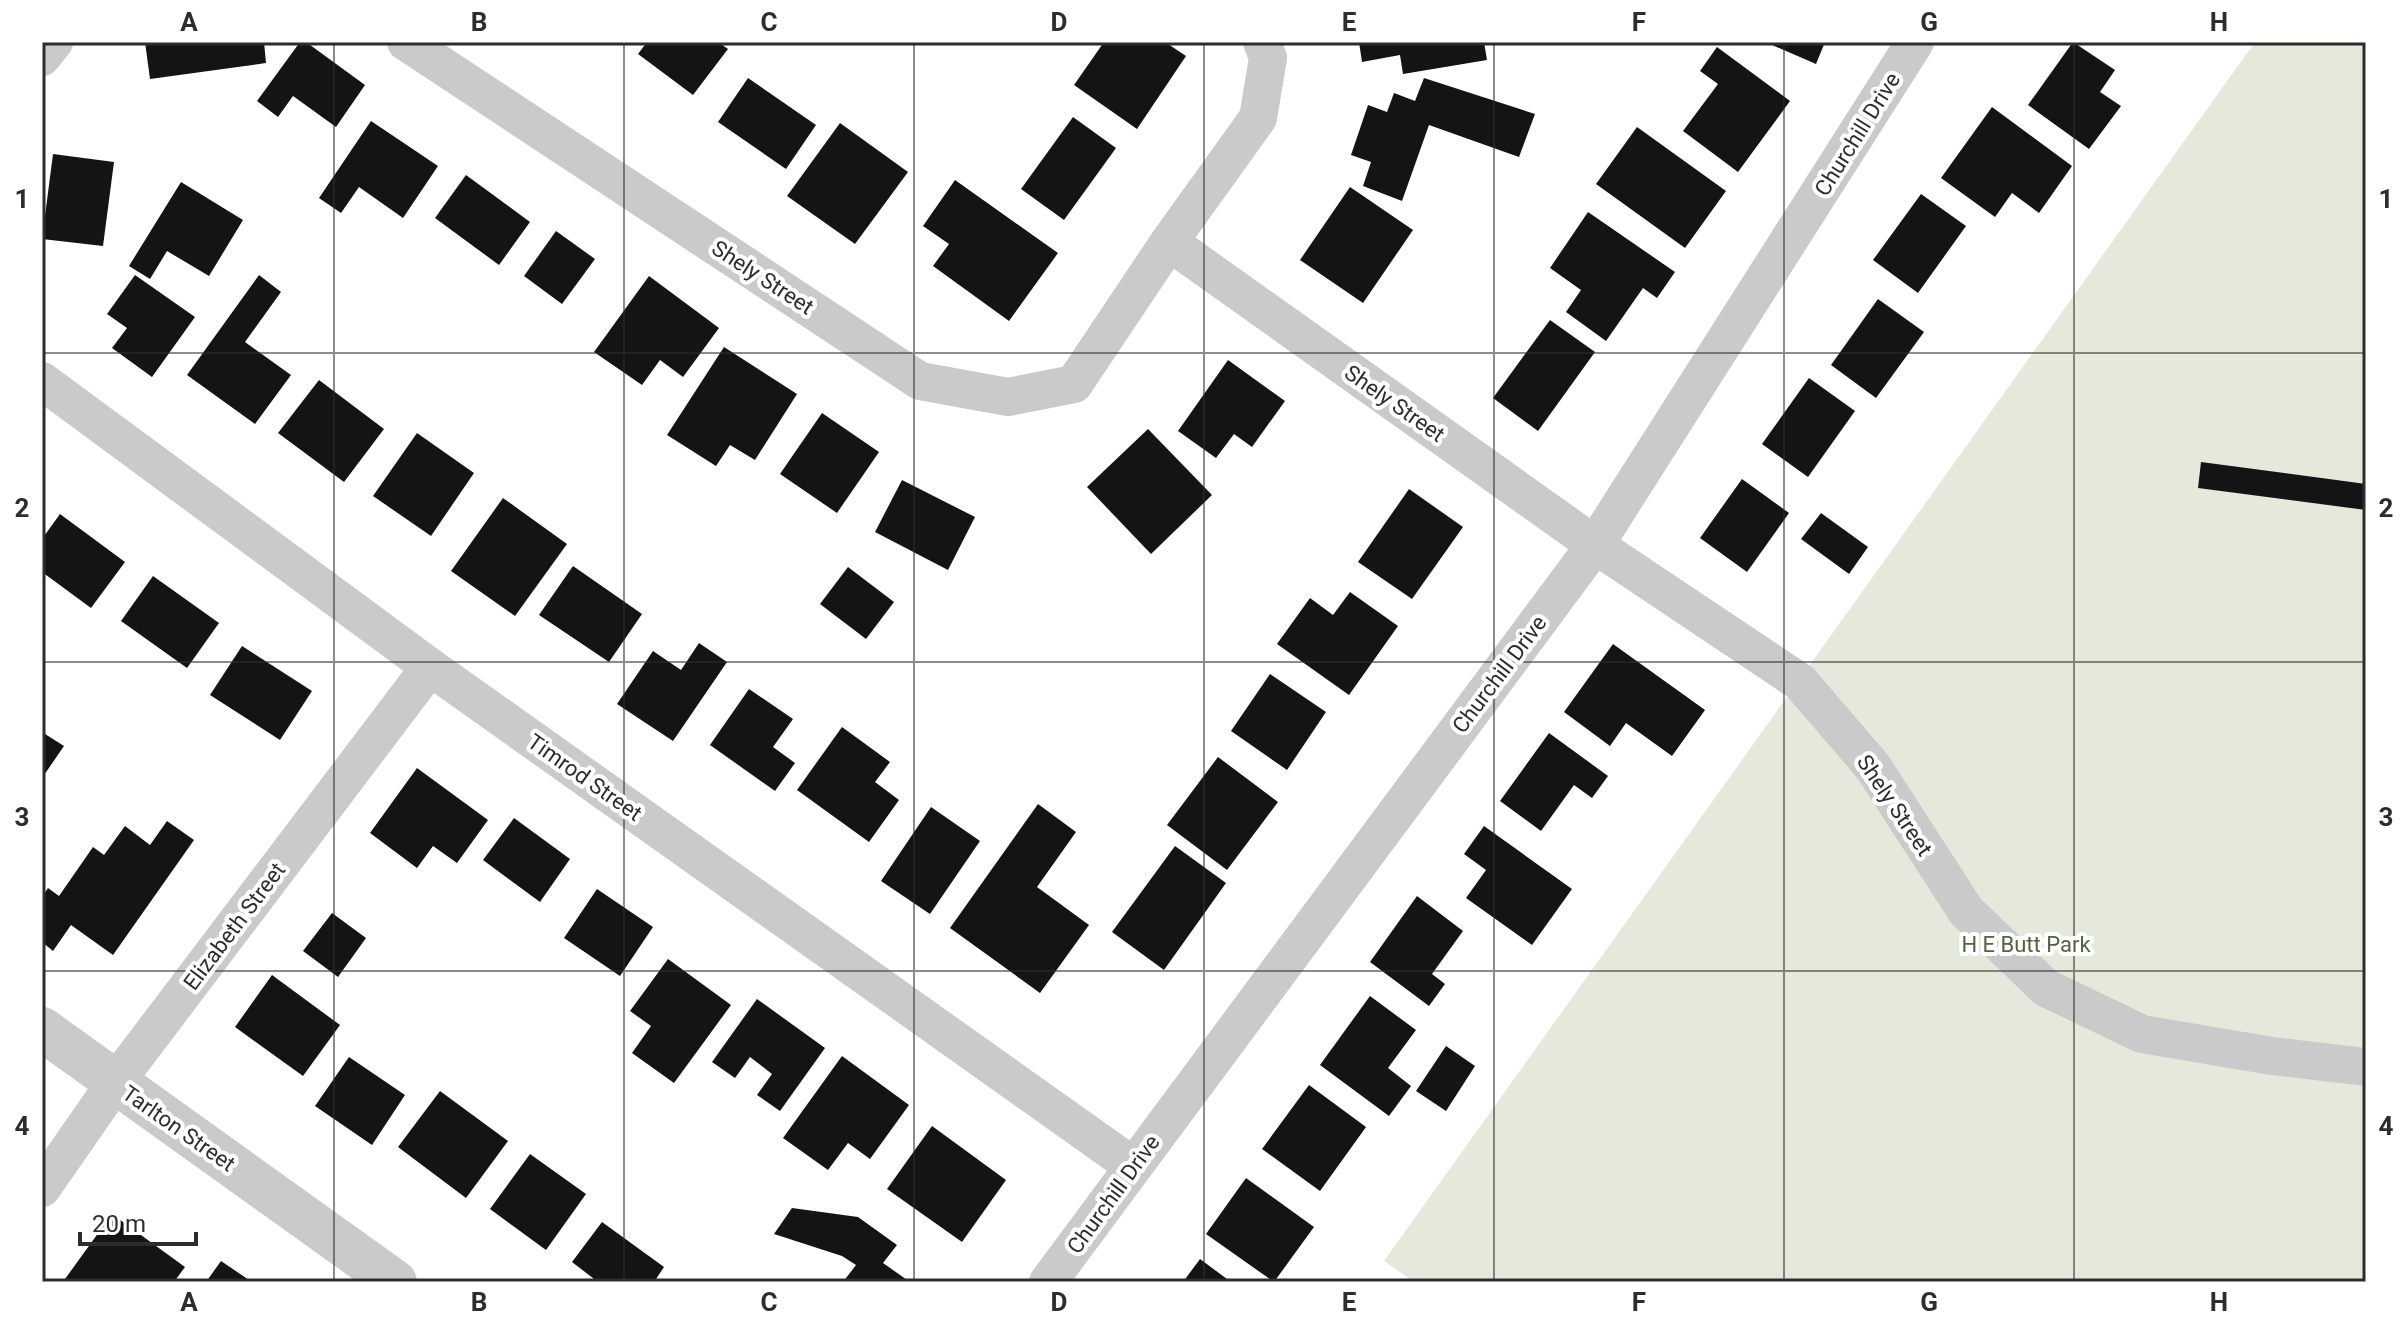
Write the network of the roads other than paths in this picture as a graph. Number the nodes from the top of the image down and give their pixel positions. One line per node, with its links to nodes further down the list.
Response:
1 (54, 42): 5 (street)
2 (406, 42): 6 (street, Shely Street)
3 (1262, 42): 6 (street)
4 (1915, 42): 8 (street, Churchill Drive)
5 (42, 57)
6 (1169, 242): 8 (street, Shely Street)
7 (42, 381): 9 (street, Timrod Street)
8 (1595, 545): 11 (street, Shely Street); 13 (street, Churchill Drive)
9 (430, 667): 12 (street, Elizabeth Street); 13 (street, Timrod Street)
10 (42, 1029): 12 (street, Tarlton Street)
11 (2366, 1067)
12 (115, 1083): 14 (street, Elizabeth Street); 15 (street, Tarlton Street)
13 (1133, 1166): 16 (street, Churchill Drive)
14 (42, 1188)
15 (395, 1282)
16 (1048, 1282)

